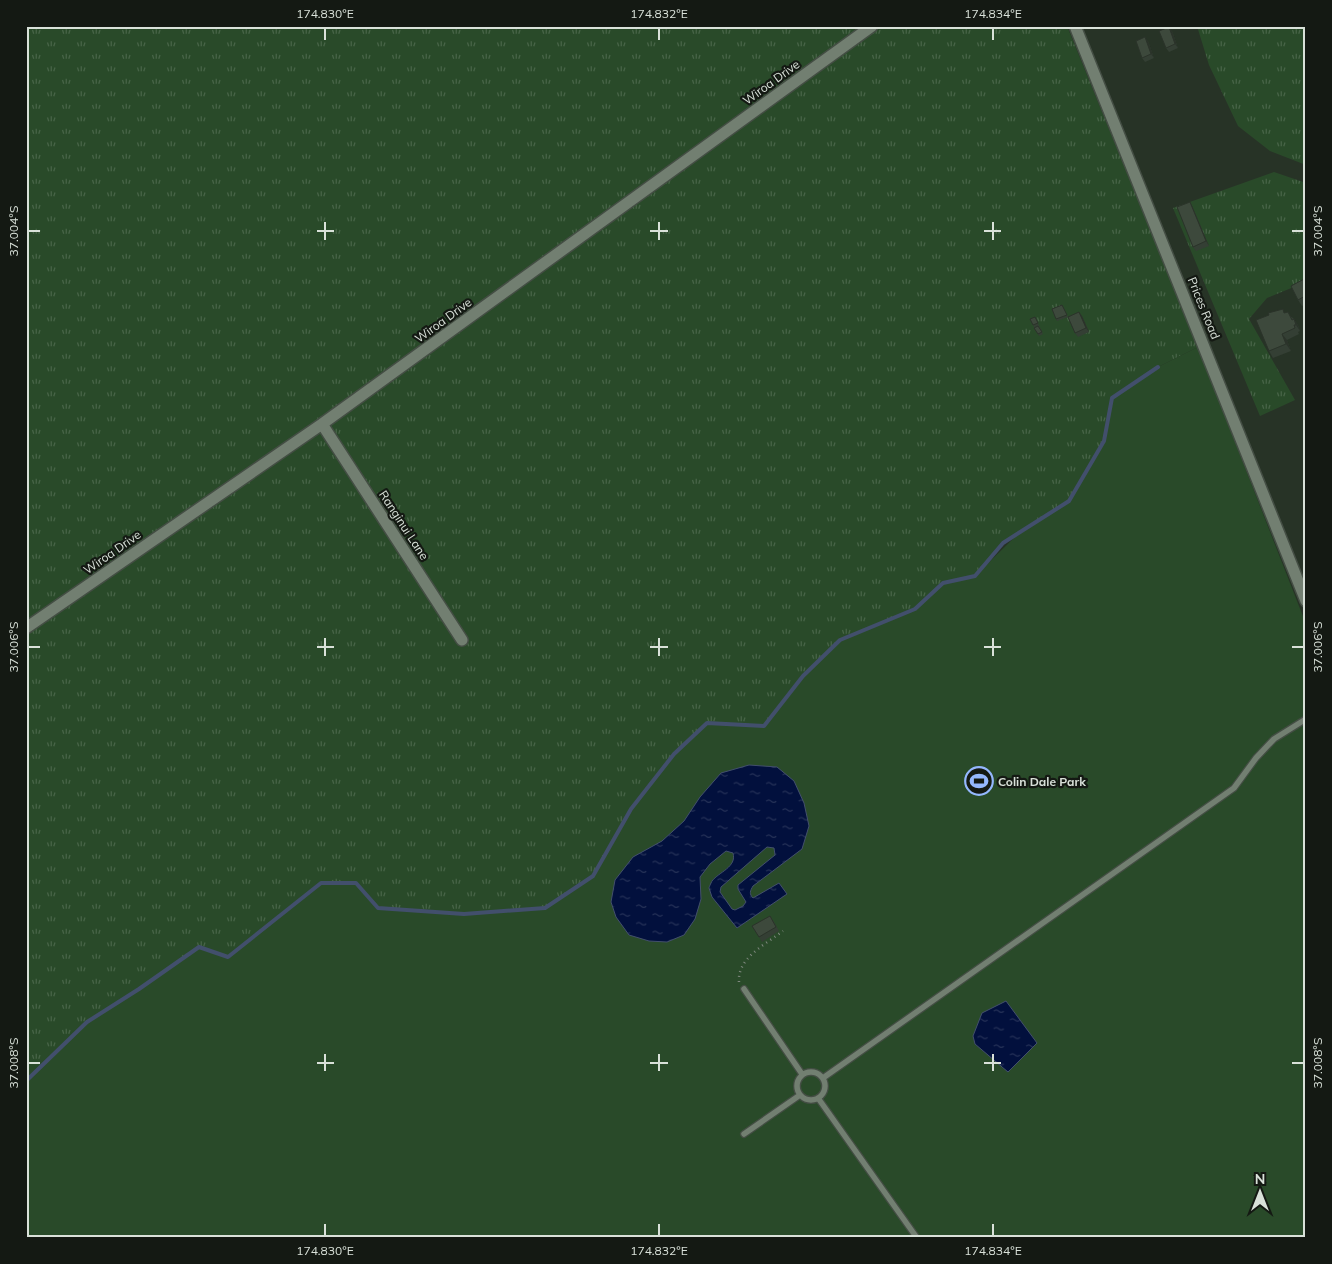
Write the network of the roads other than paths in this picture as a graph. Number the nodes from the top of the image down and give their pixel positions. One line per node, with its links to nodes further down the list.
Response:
1 (872, 26): 3 (street, Wiroa Drive)
2 (1075, 26): 4 (street, Prices Road)
3 (322, 424): 5 (street, Wiroa Drive); 6 (street, Ranginui Lane)
4 (1306, 601)
5 (26, 628)
6 (462, 640)
7 (1306, 719): 10 (lane)
8 (744, 990): 9 (lane)
9 (802, 1074): 10 (lane); 11 (lane)
10 (823, 1078): 12 (lane)
11 (800, 1095): 12 (lane); 13 (lane)
12 (818, 1098): 14 (lane)
13 (744, 1134)
14 (917, 1238)

